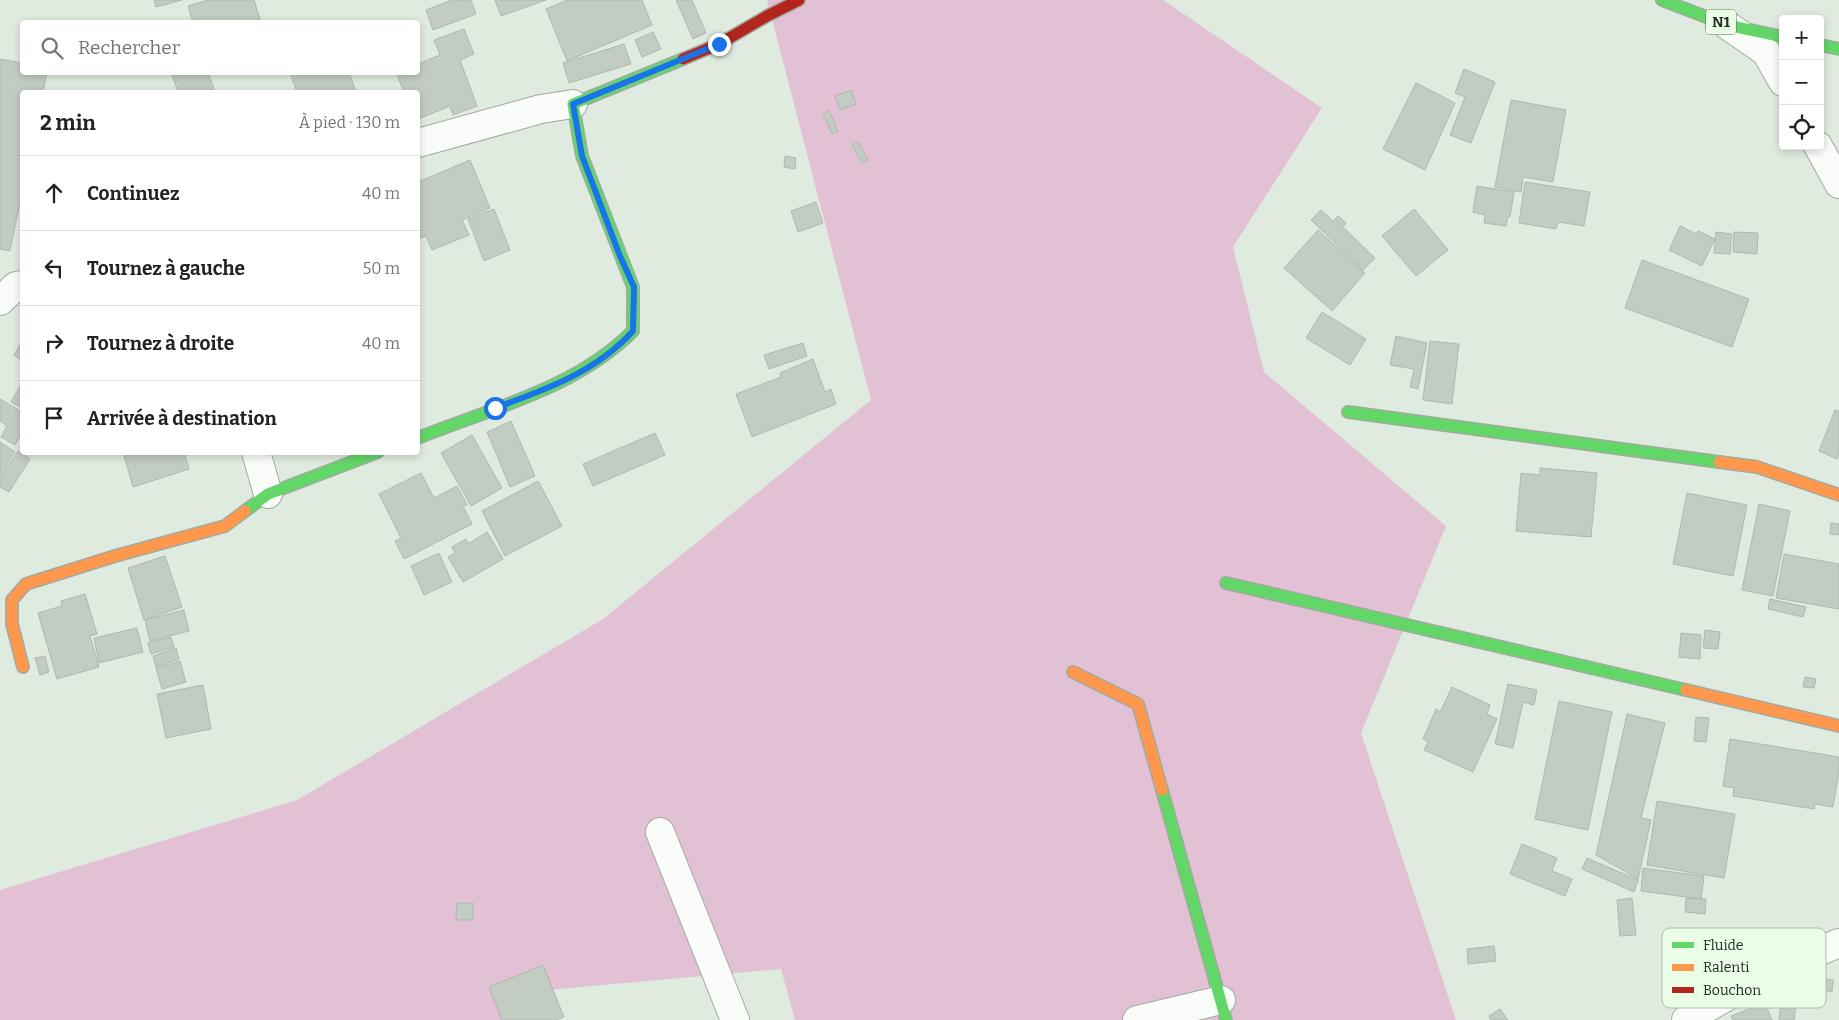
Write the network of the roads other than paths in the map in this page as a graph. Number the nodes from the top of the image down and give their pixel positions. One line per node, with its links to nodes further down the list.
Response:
1 (799, 0): 8 (main road)
2 (1662, 0): 3 (main road, N1)
3 (1727, 24): 4 (main road, N1); 7 (street)
4 (1779, 36)
5 (1824, 46): 6 (main road)
6 (1839, 49)
7 (1779, 75)
8 (573, 104): 9 (street); 15 (main road)
9 (420, 142)
10 (1820, 150): 11 (street)
11 (1839, 184)
12 (20, 285): 13 (street)
13 (0, 302)
14 (1348, 412): 19 (main road)
15 (420, 437)
16 (257, 455): 18 (street)
17 (370, 455): 18 (main road)
18 (268, 494): 21 (main road)
19 (1839, 495)
20 (1226, 583): 23 (main road)
21 (23, 667)
22 (1072, 672): 28 (main road)
23 (1839, 726)
24 (660, 832): 29 (street)
25 (1839, 943): 26 (street)
26 (1826, 948)
27 (1707, 1008): 31 (street)
28 (1224, 1010): 30 (street)
29 (735, 1020)
30 (1137, 1020)
31 (1686, 1020)

